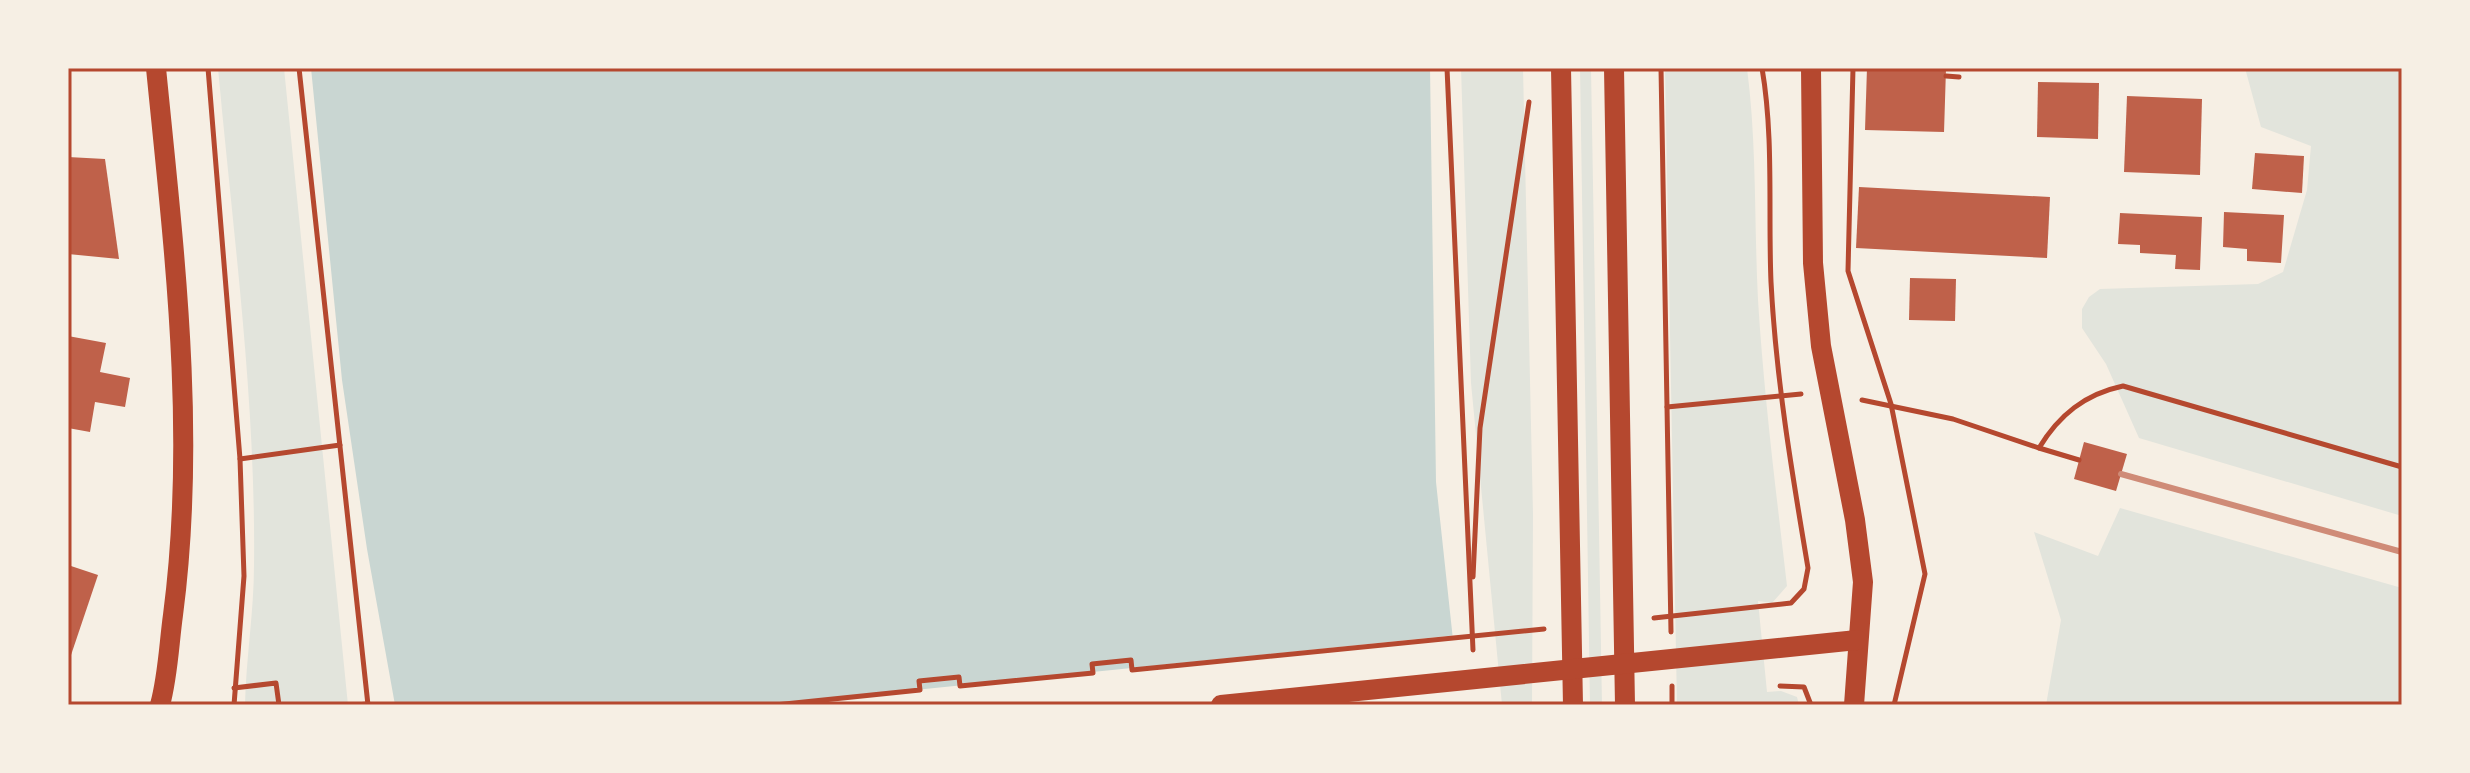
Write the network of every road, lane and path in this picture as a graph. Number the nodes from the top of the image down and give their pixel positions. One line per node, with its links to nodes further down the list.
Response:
1 (156, 68): 30 (main road)
2 (208, 68): 19 (path)
3 (299, 68): 17 (path)
4 (1447, 68): 13 (path)
5 (1561, 68): 36 (main road)
6 (1614, 68): 37 (main road)
7 (1661, 68): 16 (path)
8 (1762, 68): 14 (path)
9 (1811, 68): 24 (main road)
10 (1853, 68): 15 (path)
11 (1946, 76): 12 (path)
12 (1959, 77)
13 (1530, 91)
14 (1779, 394): 16 (path); 22 (path)
15 (1891, 404): 18 (path); 41 (path)
16 (1667, 407): 25 (path)
17 (340, 445): 19 (path); 29 (path)
18 (2039, 448): 20 (path); 21 (path)
19 (240, 459): 28 (path)
20 (2079, 460)
21 (2402, 467)
22 (1647, 618)
23 (1553, 628): 34 (path)
24 (1857, 640): 35 (main road); 40 (main road)
25 (1671, 642)
26 (1671, 674): 38 (path)
27 (1780, 686): 39 (path)
28 (234, 688): 31 (path); 32 (path)
29 (368, 704): 33 (path)
30 (160, 705)
31 (234, 705)
32 (279, 705)
33 (356, 705)
34 (775, 705)
35 (1221, 705)
36 (1573, 705)
37 (1625, 705)
38 (1672, 705)
39 (1811, 705)
40 (1854, 705)
41 (1894, 705)

